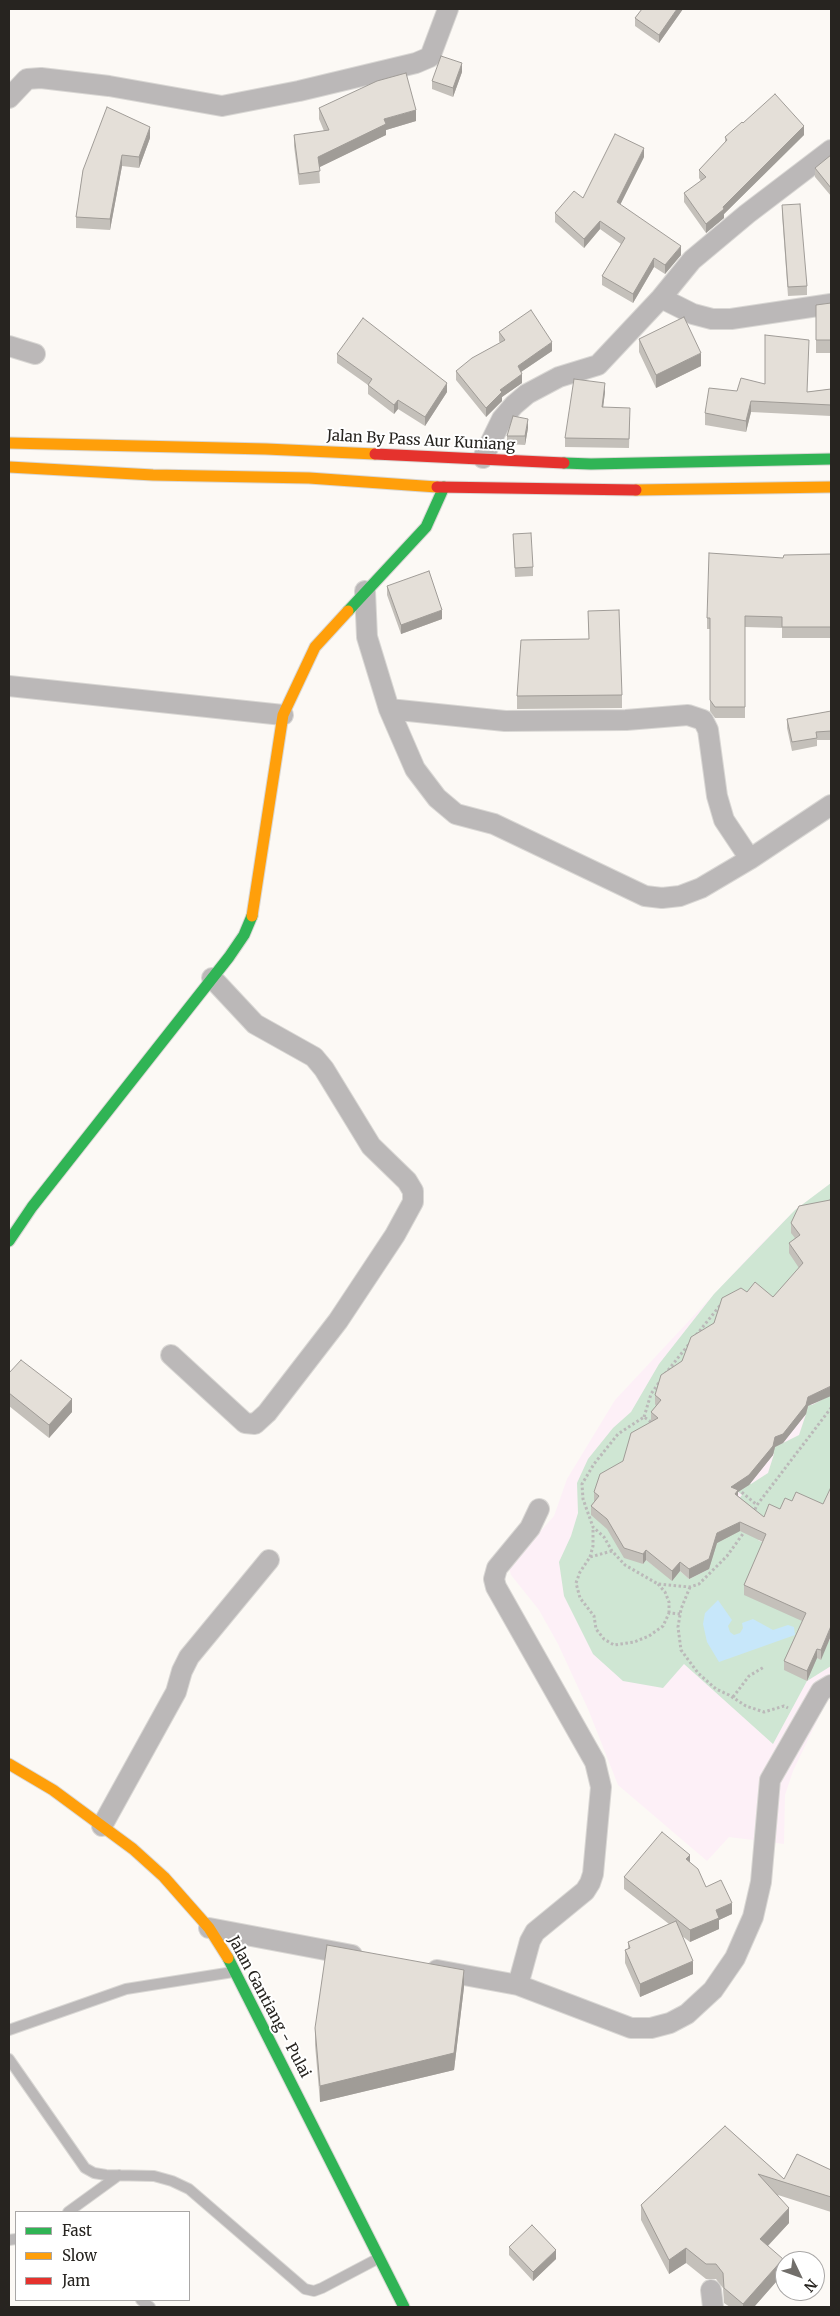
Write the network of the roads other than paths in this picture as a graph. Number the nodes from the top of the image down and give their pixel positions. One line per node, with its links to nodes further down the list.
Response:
1 (448, 9): 2 (street)
2 (9, 98)
3 (831, 150): 4 (street)
4 (661, 298): 5 (street); 9 (street)
5 (831, 304)
6 (9, 346): 7 (street)
7 (35, 354)
8 (9, 443): 11 (main road, Jalan By Pass Aur Kuniang)
9 (483, 458): 11 (main road, Jalan By Pass Aur Kuniang); 13 (main road, Jalan By Pass Aur Kuniang)
10 (831, 459): 13 (main road, Jalan By Pass Aur Kuniang)
11 (154, 460): 12 (main road, Jalan By Pass Aur Kuniang); 14 (main road, Jalan By Pass Aur Kuniang)
12 (9, 468)
13 (785, 473): 14 (main road, Jalan By Pass Aur Kuniang); 15 (main road, Jalan By Pass Aur Kuniang)
14 (444, 487): 16 (main road)
15 (831, 487)
16 (365, 591): 18 (street); 19 (main road)
17 (9, 686): 19 (street)
18 (389, 709): 21 (street); 21 (street)
19 (283, 715): 22 (main road)
20 (831, 805): 21 (street)
21 (750, 860)
22 (212, 978): 23 (main road); 24 (street)
23 (9, 1241)
24 (171, 1355)
25 (539, 1509): 34 (street)
26 (269, 1560): 29 (street)
27 (831, 1685): 34 (street)
28 (9, 1764): 29 (main road, Jalan Gantiang - Pulai)
29 (102, 1826): 30 (main road, Jalan Gantiang - Pulai)
30 (209, 1928): 31 (street); 33 (main road, Jalan Gantiang - Pulai)
31 (374, 1958)
32 (422, 1968): 34 (street)
33 (237, 1972): 35 (lane); 39 (main road, Jalan Gantiang - Pulai)
34 (518, 1986)
35 (9, 2030)
36 (9, 2059): 37 (lane)
37 (118, 2175): 38 (lane); 39 (lane)
38 (69, 2211)
39 (380, 2258): 40 (main road, Jalan Gantiang - Pulai)
40 (404, 2307)

